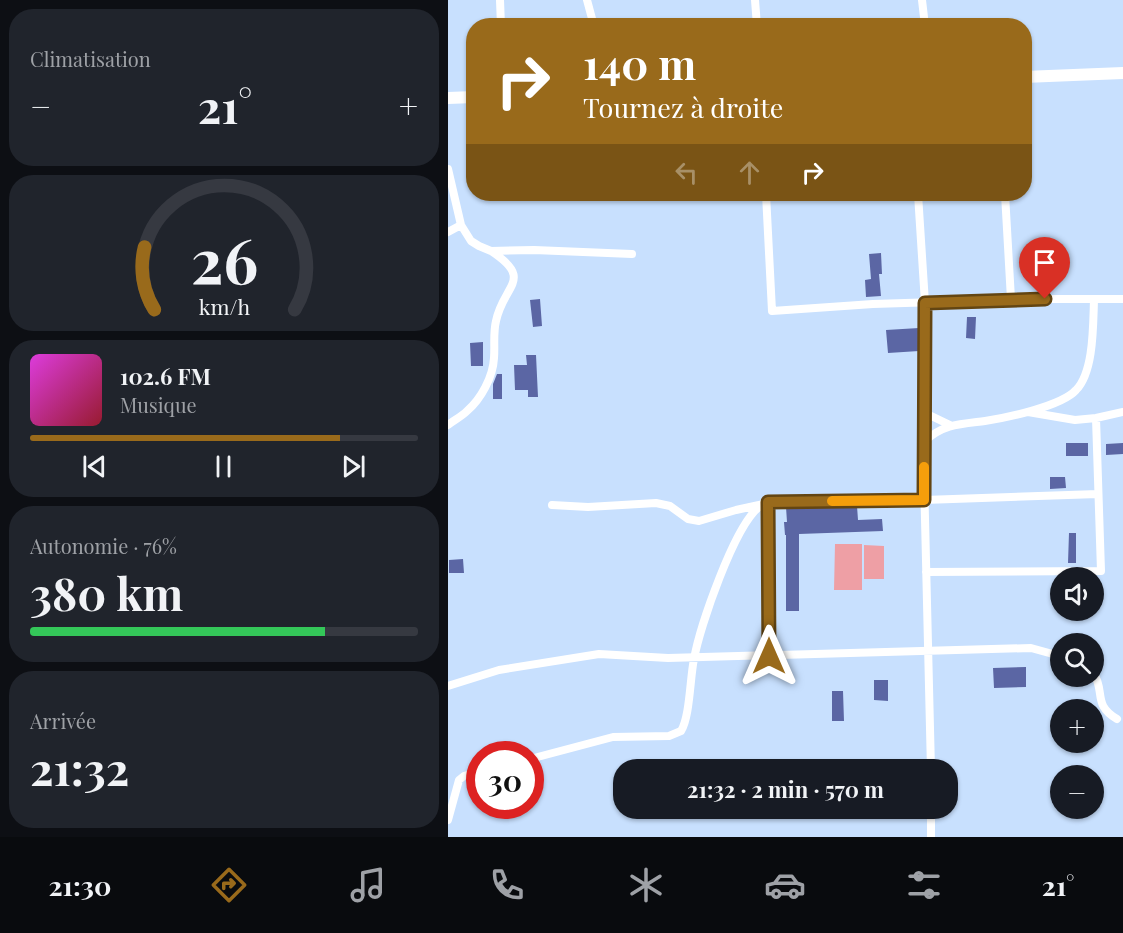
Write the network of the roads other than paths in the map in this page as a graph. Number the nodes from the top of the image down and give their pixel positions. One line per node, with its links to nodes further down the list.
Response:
1 (500, 0): 5 (street)
2 (588, 0): 6 (street)
3 (755, 0): 7 (street)
4 (922, 0): 8 (street)
5 (501, 18)
6 (592, 18)
7 (756, 18)
8 (924, 18)
9 (1123, 74): 10 (main road)
10 (1032, 77)
11 (466, 97): 12 (main road)
12 (448, 98)
13 (448, 169): 17 (street)
14 (766, 201): 24 (street)
15 (918, 201): 24 (street)
16 (1005, 201): 21 (street)
17 (461, 225): 18 (street); 19 (street)
18 (448, 232)
19 (491, 251): 20 (street); 29 (street)
20 (632, 254)
21 (1011, 299): 23 (street); 24 (street)
22 (1123, 299): 23 (street)
23 (1094, 300): 25 (street)
24 (925, 303): 27 (street)
25 (1027, 412): 28 (street); 30 (street)
26 (1123, 412): 28 (street)
27 (925, 413): 30 (street); 31 (street)
28 (1096, 418): 32 (street)
29 (448, 424)
30 (950, 425): 31 (street)
31 (925, 441): 33 (street)
32 (1098, 494): 33 (street); 36 (street)
33 (924, 500): 34 (street); 36 (street)
34 (764, 504): 35 (street); 39 (street); 40 (street)
35 (552, 505)
36 (926, 572): 37 (street)
37 (929, 652): 38 (street); 39 (street); 45 (street)
38 (1050, 653)
39 (769, 656): 40 (street)
40 (694, 657): 41 (street); 44 (street)
41 (448, 686)
42 (1099, 687): 43 (street)
43 (1117, 719)
44 (544, 755)
45 (931, 759)
46 (466, 775): 48 (street)
47 (931, 819): 49 (street)
48 (448, 820)
49 (931, 837)

